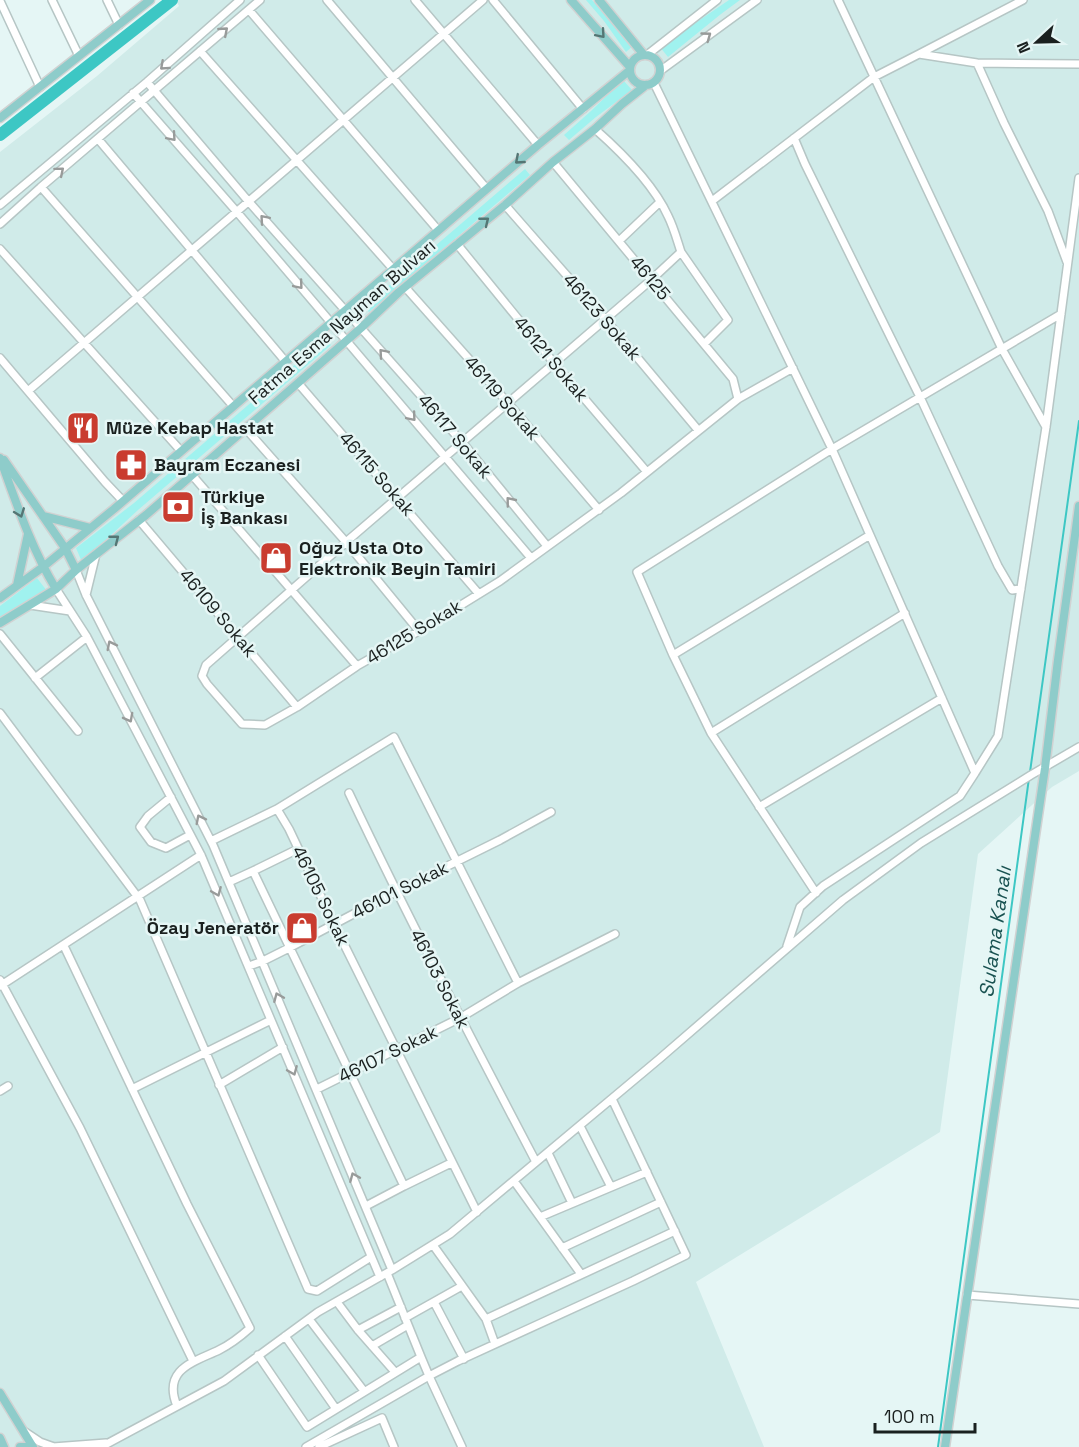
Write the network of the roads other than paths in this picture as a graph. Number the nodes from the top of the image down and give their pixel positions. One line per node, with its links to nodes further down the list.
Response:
1 (52, 0): 23 (street)
2 (107, 0): 18 (street)
3 (150, 0): 18 (main road)
4 (240, 0): 30 (street, one-way to 30)
5 (260, 0): 17 (street)
6 (327, 0): 29 (street)
7 (415, 0): 19 (street)
8 (483, 0): 19 (street)
9 (493, 0): 36 (street)
10 (572, 0): 26 (main road, one-way to 26)
11 (599, 0): 22 (main road)
12 (717, 0): 22 (street)
13 (757, 0): 27 (street, one-way to 13)
14 (838, 0): 28 (street)
15 (1023, 0): 21 (street)
16 (0, 1): 32 (street)
17 (249, 10): 20 (street, one-way to 17); 38 (street)
18 (119, 25): 23 (main road)
19 (444, 34): 29 (street); 42 (street)
20 (200, 51): 33 (street); 43 (street)
21 (919, 54): 24 (street); 28 (street)
22 (646, 55): 26 (main road); 27 (main road)
23 (79, 56): 32 (main road)
24 (977, 63): 25 (street); 61 (street)
25 (1079, 64)
26 (630, 69): 31 (main road); 36 (main road, Fatma Esma Nayman Bulvarı)
27 (660, 70): 31 (main road)
28 (874, 77): 40 (street); 74 (street)
29 (393, 78): 38 (street); 47 (street)
30 (147, 82): 33 (street, 46117 Sokak); 34 (street)
31 (650, 84): 39 (main road, Fatma Esma Nayman Bulvarı); 48 (street)
32 (40, 87): 37 (main road)
33 (154, 91): 35 (street); 49 (street, 46117 Sokak)
34 (134, 93): 35 (street, 46117 Sokak); 51 (street)
35 (141, 102): 41 (street); 53 (street, 46117 Sokak, one-way to 53)
36 (583, 109): 42 (main road, Fatma Esma Nayman Bulvarı)
37 (0, 118)
38 (343, 120): 43 (street); 55 (street)
39 (595, 129): 44 (main road, Fatma Esma Nayman Bulvarı); 50 (street)
40 (794, 138): 48 (street); 81 (street)
41 (98, 139): 46 (street, one-way to 41); 59 (street)
42 (538, 145): 47 (main road, Fatma Esma Nayman Bulvarı, one-way to 47)
43 (297, 160): 49 (street); 62 (street)
44 (553, 162): 52 (main road, Fatma Esma Nayman Bulvarı); 56 (street, 46125)
45 (1079, 178): 61 (street)
46 (41, 187): 54 (street); 65 (street)
47 (486, 189): 55 (main road, Fatma Esma Nayman Bulvarı)
48 (712, 201): 78 (street)
49 (249, 202): 53 (street); 66 (street, 46117 Sokak, one-way to 49)
50 (660, 202): 56 (street); 60 (street)
51 (0, 205)
52 (505, 205): 57 (main road, Fatma Esma Nayman Bulvarı, one-way to 52); 68 (street, 46123 Sokak)
53 (237, 212): 59 (street); 69 (street, 46117 Sokak, one-way to 69)
54 (0, 224)
55 (438, 230): 62 (main road, Fatma Esma Nayman Bulvarı)
56 (619, 241): 63 (street, 46125)
57 (457, 244): 64 (main road, Fatma Esma Nayman Bulvarı); 77 (street, 46121 Sokak)
58 (0, 249): 72 (street)
59 (192, 251): 65 (street); 76 (street)
60 (681, 252): 63 (street); 73 (street)
61 (1068, 264): 67 (street)
62 (393, 269): 66 (main road, Fatma Esma Nayman Bulvarı)
63 (651, 280): 68 (street); 73 (street, 46125)
64 (405, 287): 70 (main road, Fatma Esma Nayman Bulvarı); 83 (street, 46119 Sokak)
65 (138, 297): 72 (street); 84 (street)
66 (344, 310): 69 (main road, Fatma Esma Nayman Bulvarı); 70 (street, 46117 Sokak)
67 (1061, 314): 74 (street); 85 (street)
68 (605, 319): 77 (street); 87 (street, 46123 Sokak)
69 (331, 322): 71 (street, 46117 Sokak); 76 (main road, Fatma Esma Nayman Bulvarı)
70 (361, 328): 71 (main road, Fatma Esma Nayman Bulvarı); 88 (street, 46117 Sokak, one-way to 70)
71 (346, 341): 79 (main road, Fatma Esma Nayman Bulvarı); 92 (street, 46117 Sokak, one-way to 92)
72 (84, 343): 80 (street); 90 (street)
73 (704, 344): 82 (street, 46125)
74 (1002, 349): 81 (street); 85 (street)
75 (0, 358): 80 (street)
76 (286, 362): 84 (main road, Fatma Esma Nayman Bulvarı)
77 (554, 363): 83 (street); 93 (street, 46121 Sokak)
78 (793, 368): 82 (street); 89 (street)
79 (298, 383): 86 (main road, Fatma Esma Nayman Bulvarı); 95 (street, 46115 Sokak)
80 (28, 391): 96 (street)
81 (920, 397): 89 (street); 114 (street)
82 (738, 399): 87 (street)
83 (508, 403): 88 (street); 98 (street, 46119 Sokak)
84 (233, 406): 90 (main road, Fatma Esma Nayman Bulvarı)
85 (1046, 427): 114 (street)
86 (246, 429): 94 (main road, Fatma Esma Nayman Bulvarı); 104 (street)
87 (698, 430): 93 (street)
88 (462, 442): 92 (street); 105 (street, 46117 Sokak, one-way to 88)
89 (832, 449): 103 (street); 126 (street)
90 (181, 451): 96 (main road, Fatma Esma Nayman Bulvarı)
91 (0, 456): 99 (main road); 102 (main road, one-way to 102)
92 (445, 457): 95 (street); 108 (street, 46117 Sokak)
93 (647, 472): 98 (street)
94 (192, 476): 100 (main road, Fatma Esma Nayman Bulvarı); 113 (street)
95 (398, 498): 104 (street); 115 (street, 46115 Sokak)
96 (123, 501): 101 (main road, Fatma Esma Nayman Bulvarı)
97 (1079, 506): 135 (main road)
98 (599, 510): 105 (street)
99 (43, 516): 101 (main road); 106 (main road)
100 (139, 520): 107 (main road, Fatma Esma Nayman Bulvarı, one-way to 100); 124 (street, 46109 Sokak)
101 (90, 528): 106 (main road, Fatma Esma Nayman Bulvarı)
102 (28, 533): 109 (main road); 111 (main road)
103 (870, 535): 120 (street); 126 (street)
104 (346, 542): 113 (street); 122 (street)
105 (547, 546): 108 (street, 46125 Sokak)
106 (65, 548): 109 (main road, Fatma Esma Nayman Bulvarı); 110 (main road)
107 (96, 554): 110 (main road, Fatma Esma Nayman Bulvarı); 116 (street)
108 (531, 558): 115 (street, 46125 Sokak)
109 (43, 567): 111 (main road, Fatma Esma Nayman Bulvarı); 112 (main road)
110 (76, 570): 112 (main road, Fatma Esma Nayman Bulvarı); 116 (street)
111 (17, 585): 117 (main road, Fatma Esma Nayman Bulvarı)
112 (56, 589): 118 (main road, Fatma Esma Nayman Bulvarı); 119 (street)
113 (292, 590): 124 (street); 127 (street)
114 (1021, 590): 136 (street)
115 (479, 594): 122 (street, 46125 Sokak)
116 (86, 595): 143 (street, one-way to 116)
117 (0, 598)
118 (30, 605): 119 (street); 121 (main road, Fatma Esma Nayman Bulvarı)
119 (70, 611): 125 (street)
120 (905, 613): 129 (street); 133 (street)
121 (0, 623)
122 (419, 631): 127 (street, 46125 Sokak)
123 (0, 634): 128 (street)
124 (238, 637): 130 (street, 46109 Sokak); 130 (street, 46125 Sokak)
125 (87, 638): 128 (street); 138 (street, one-way to 138)
126 (673, 655): 133 (street)
127 (357, 666): 130 (street, 46125 Sokak)
128 (35, 678): 132 (street)
129 (942, 698): 136 (street); 139 (street)
130 (297, 707)
131 (0, 713): 151 (street)
132 (78, 731)
133 (711, 733): 139 (street)
134 (1079, 747): 135 (street)
135 (1045, 768): 156 (street); 194 (main road)
136 (975, 773): 150 (street)
137 (349, 793): 149 (street, 46103 Sokak)
138 (171, 797): 142 (street); 142 (street)
139 (759, 807): 150 (street)
140 (277, 809): 143 (street); 144 (street, 46105 Sokak); 146 (street)
141 (551, 812): 146 (street, 46101 Sokak)
142 (190, 835): 145 (street)
143 (211, 841): 148 (street)
144 (298, 849): 147 (street); 152 (street, 46105 Sokak)
145 (201, 855): 151 (street); 158 (street, one-way to 158)
146 (456, 861): 149 (street, 46101 Sokak); 160 (street)
147 (253, 871): 148 (street); 155 (street)
148 (230, 882): 157 (street)
149 (396, 891): 152 (street, 46101 Sokak); 161 (street, 46103 Sokak)
150 (816, 893): 156 (street)
151 (137, 897): 154 (street); 165 (street)
152 (334, 924): 155 (street, 46101 Sokak); 164 (street, 46105 Sokak)
153 (615, 934): 160 (street, 46107 Sokak)
154 (64, 946): 159 (street); 169 (street)
155 (289, 948): 157 (street, 46101 Sokak); 166 (street)
156 (786, 948): 172 (street)
157 (263, 961): 158 (street, 46101 Sokak); 170 (street, one-way to 157)
158 (249, 966): 162 (street)
159 (1, 983): 209 (street)
160 (518, 983): 161 (street, 46107 Sokak)
161 (460, 1018): 164 (street, 46107 Sokak); 175 (street, 46103 Sokak)
162 (271, 1020): 163 (street); 165 (street)
163 (283, 1047): 167 (street); 189 (street, one-way to 189)
164 (397, 1050): 166 (street, 46107 Sokak); 176 (street, 46105 Sokak)
165 (206, 1052): 167 (street); 169 (street)
166 (351, 1072): 170 (street, 46107 Sokak); 179 (street)
167 (219, 1085): 189 (street)
168 (8, 1086): 171 (street)
169 (132, 1089): 209 (street)
170 (317, 1089): 183 (street, one-way to 170)
171 (0, 1091)
172 (612, 1099): 173 (street); 177 (street)
173 (579, 1126): 174 (street); 180 (street)
174 (548, 1153): 175 (street); 182 (street)
175 (536, 1162): 178 (street)
176 (451, 1163): 179 (street); 184 (street, 46105 Sokak)
177 (647, 1172): 180 (street); 181 (street)
178 (514, 1181): 184 (street); 185 (street)
179 (404, 1186): 183 (street)
180 (611, 1187): 182 (street)
181 (661, 1202): 186 (street); 188 (street)
182 (572, 1203): 185 (street)
183 (366, 1206): 190 (street)
184 (477, 1212): 187 (street)
185 (540, 1217): 188 (street)
186 (675, 1231): 191 (street); 204 (street)
187 (433, 1245): 190 (street); 193 (street)
188 (562, 1248): 191 (street)
189 (371, 1257): 192 (street)
190 (390, 1272): 192 (street); 198 (street)
191 (581, 1274): 200 (street)
192 (380, 1277): 195 (street)
193 (462, 1286): 196 (street); 200 (street)
194 (967, 1295): 197 (street); 228 (main road)
195 (337, 1302): 199 (street); 202 (street)
196 (434, 1302): 201 (street); 208 (street)
197 (1079, 1304)
198 (400, 1307): 201 (street); 202 (street)
199 (309, 1319): 203 (street); 212 (street)
200 (486, 1319): 204 (street)
201 (406, 1321): 205 (street); 207 (street)
202 (358, 1330): 205 (street)
203 (285, 1336): 206 (street); 215 (street)
204 (495, 1344): 208 (street)
205 (372, 1346): 210 (street)
206 (258, 1355): 214 (street); 215 (street)
207 (421, 1357): 210 (street); 211 (street)
208 (464, 1359): 211 (street)
209 (193, 1361): 214 (street)
210 (395, 1372): 212 (street)
211 (429, 1377): 224 (street); 227 (street)
212 (364, 1391): 215 (street)
213 (0, 1393): 216 (main road)
214 (177, 1406): 218 (street)
215 (336, 1409)
216 (23, 1431): 221 (main road); 222 (street)
217 (0, 1438): 219 (main road)
218 (108, 1443): 222 (street); 223 (street)
219 (4, 1447)
220 (20, 1447): 221 (main road)
221 (32, 1447)
222 (53, 1447)
223 (101, 1447)
224 (307, 1447)
225 (319, 1447): 226 (street)
226 (394, 1447)
227 (462, 1447)
228 (945, 1447)

